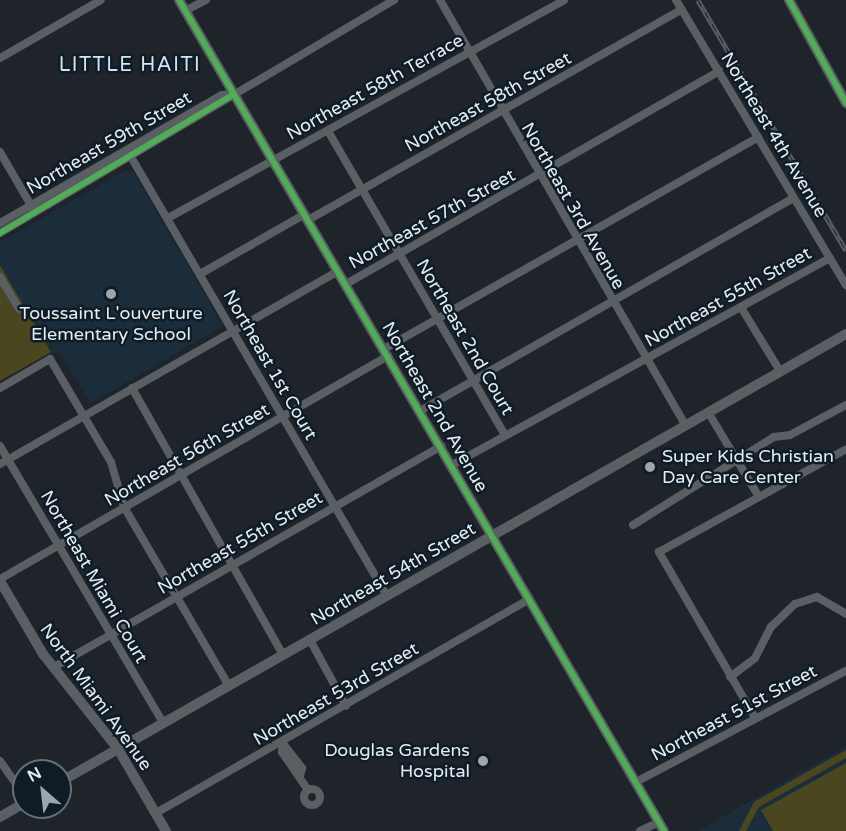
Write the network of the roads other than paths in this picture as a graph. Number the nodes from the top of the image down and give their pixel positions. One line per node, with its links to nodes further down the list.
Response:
1 (101, 0): 12 (street)
2 (179, 0): 10 (main road, Northeast 2nd Avenue)
3 (206, 0): 10 (street)
4 (394, 0): 14 (street, Northeast 59th Street)
5 (440, 0): 11 (street, Northeast 3rd Avenue)
6 (564, 0): 11 (street, Northeast 58th Terrace)
7 (676, 0): 9 (street, Northeast 4th Avenue)
8 (789, 0): 15 (main road)
9 (682, 9): 13 (street, Northeast 4th Avenue); 16 (street, Northeast 58th Street)
10 (185, 12): 14 (main road, Northeast 2nd Avenue)
11 (468, 54): 16 (street, Northeast 3rd Avenue); 17 (street, Northeast 58th Terrace)
12 (0, 58)
13 (719, 71): 18 (street, Northeast 4th Avenue); 22 (street, Northeast 57th Street)
14 (234, 94): 20 (street, Northeast 59th Street); 21 (main road, Northeast 2nd Avenue)
15 (846, 103)
16 (501, 112): 22 (street, Northeast 3rd Avenue); 23 (street, Northeast 58th Street)
17 (328, 131): 21 (street, Northeast 58th Terrace); 23 (street, Northeast 2nd Court)
18 (758, 137): 24 (street, Northeast 4th Avenue); 31 (street, Northeast 56th Street)
19 (0, 152): 25 (street)
20 (129, 153): 25 (street, Northeast 59th Street); 26 (street, Northeast 59th Street); 28 (street, Northeast 1st Court)
21 (272, 160): 27 (main road, Northeast 2nd Avenue); 28 (street, Northeast 58th Terrace)
22 (537, 177): 31 (street, Northeast 3rd Avenue); 32 (street, Northeast 57th Street)
23 (362, 190): 27 (street, Northeast 58th Street); 32 (street, Northeast 2nd Court)
24 (794, 198): 33 (street, Northeast 4th Avenue); 39 (street)
25 (31, 205): 26 (street); 29 (street, Northeast 59th Street)
26 (36, 213): 30 (street, Northeast 59th Street)
27 (307, 217): 34 (main road, Northeast 2nd Avenue); 35 (street, Northeast 58th Street)
28 (168, 218): 35 (street, Northeast 1st Court)
29 (0, 223)
30 (0, 233)
31 (575, 241): 39 (street, Northeast 3rd Avenue); 42 (street, Northeast 56th Street)
32 (400, 254): 37 (street, Northeast 57th Street); 42 (street, Northeast 2nd Court)
33 (830, 258): 38 (street, Northeast 4th Avenue); 41 (street, Northeast 55th Street)
34 (338, 271): 37 (main road, Northeast 2nd Avenue); 43 (street, Northeast 57th Street)
35 (200, 274): 43 (street, Northeast 1st Court)
36 (0, 277): 40 (street)
37 (346, 284): 45 (main road, Northeast 2nd Avenue)
38 (846, 285)
39 (610, 301): 46 (street, Northeast 3rd Avenue); 48 (street)
40 (19, 309)
41 (742, 309): 46 (street, Northeast 55th Street); 47 (street)
42 (436, 320): 45 (street, Northeast 56th Street); 48 (street, Northeast 2nd Court)
43 (232, 330): 50 (street, Northeast 57th Street); 55 (street, Northeast 1st Court)
44 (846, 334): 47 (main road, Northeast 54th Street)
45 (386, 353): 52 (main road, Northeast 2nd Avenue); 55 (street, Northeast 56th Street)
46 (646, 360): 56 (street, Northeast 3rd Avenue); 57 (street, Northeast 55th Street)
47 (780, 371): 53 (main road, Northeast 54th Street)
48 (473, 381): 52 (street); 57 (street, Northeast 2nd Court)
49 (0, 388): 54 (street)
50 (132, 388): 54 (street, Northeast 57th Street); 64 (street)
51 (846, 405): 61 (street)
52 (420, 411): 59 (main road, Northeast 2nd Avenue)
53 (708, 412): 56 (main road, Northeast 54th Street); 61 (street)
54 (83, 416): 62 (street, Northeast 57th Street); 67 (street)
55 (285, 417): 64 (street, Northeast 56th Street); 66 (street, Northeast 1st Court)
56 (685, 425): 69 (main road, Northeast 54th Street)
57 (504, 434): 63 (street, Northeast 55th Street)
58 (0, 446): 62 (street, Northeast Miami Court)
59 (441, 447): 63 (main road, Northeast 2nd Avenue); 66 (street, Northeast 55th Street)
60 (846, 449): 65 (street)
61 (736, 460): 65 (street); 68 (street)
62 (4, 461): 70 (street, Northeast Miami Court)
63 (452, 465): 69 (main road, Northeast 2nd Avenue)
64 (180, 474): 67 (street, Northeast 56th Street); 71 (street)
65 (759, 497): 82 (street)
66 (334, 506): 71 (street, Northeast 55th Street); 73 (street, Northeast 1st Court)
67 (124, 507): 70 (street, Northeast 56th Street); 74 (street)
68 (633, 525)
69 (493, 536): 73 (main road, Northeast 54th Street); 75 (main road, Northeast 2nd Avenue)
70 (59, 545): 72 (street, Northeast 56th Street); 77 (street, Northeast Miami Court)
71 (233, 565): 74 (street, Northeast 55th Street); 79 (street)
72 (0, 580): 80 (main road, North Miami Avenue)
73 (387, 596): 78 (main road, Northeast 54th Street)
74 (176, 598): 77 (street, Northeast 55th Street); 83 (street)
75 (530, 599): 84 (street, Northeast 53rd Street); 92 (main road, Northeast 2nd Avenue)
76 (846, 614): 82 (street)
77 (110, 635): 80 (street, Northeast 55th Street); 86 (street, Northeast Miami Court)
78 (310, 640): 79 (main road, Northeast 54th Street); 84 (street)
79 (283, 655): 83 (main road, Northeast 54th Street)
80 (54, 667): 88 (main road, North Miami Avenue)
81 (846, 671): 85 (street, Northeast 51st Street)
82 (730, 677): 85 (street)
83 (229, 686): 86 (main road, Northeast 54th Street)
84 (346, 706): 87 (street, Northeast 53rd Street)
85 (753, 716): 92 (street, Northeast 51st Street)
86 (163, 723): 88 (main road, Northeast 54th Street)
87 (282, 742): 93 (street); 94 (street, Northeast 53rd Street)
88 (118, 749): 90 (main road, Northeast 54th Street); 94 (main road, North Miami Avenue)
89 (0, 761): 91 (street)
90 (72, 775)
91 (12, 778)
92 (636, 782): 95 (main road, Northeast 2nd Avenue)
93 (308, 790)
94 (156, 813): 96 (main road, North Miami Avenue)
95 (663, 828): 97 (street)
96 (166, 831)
97 (640, 831)

